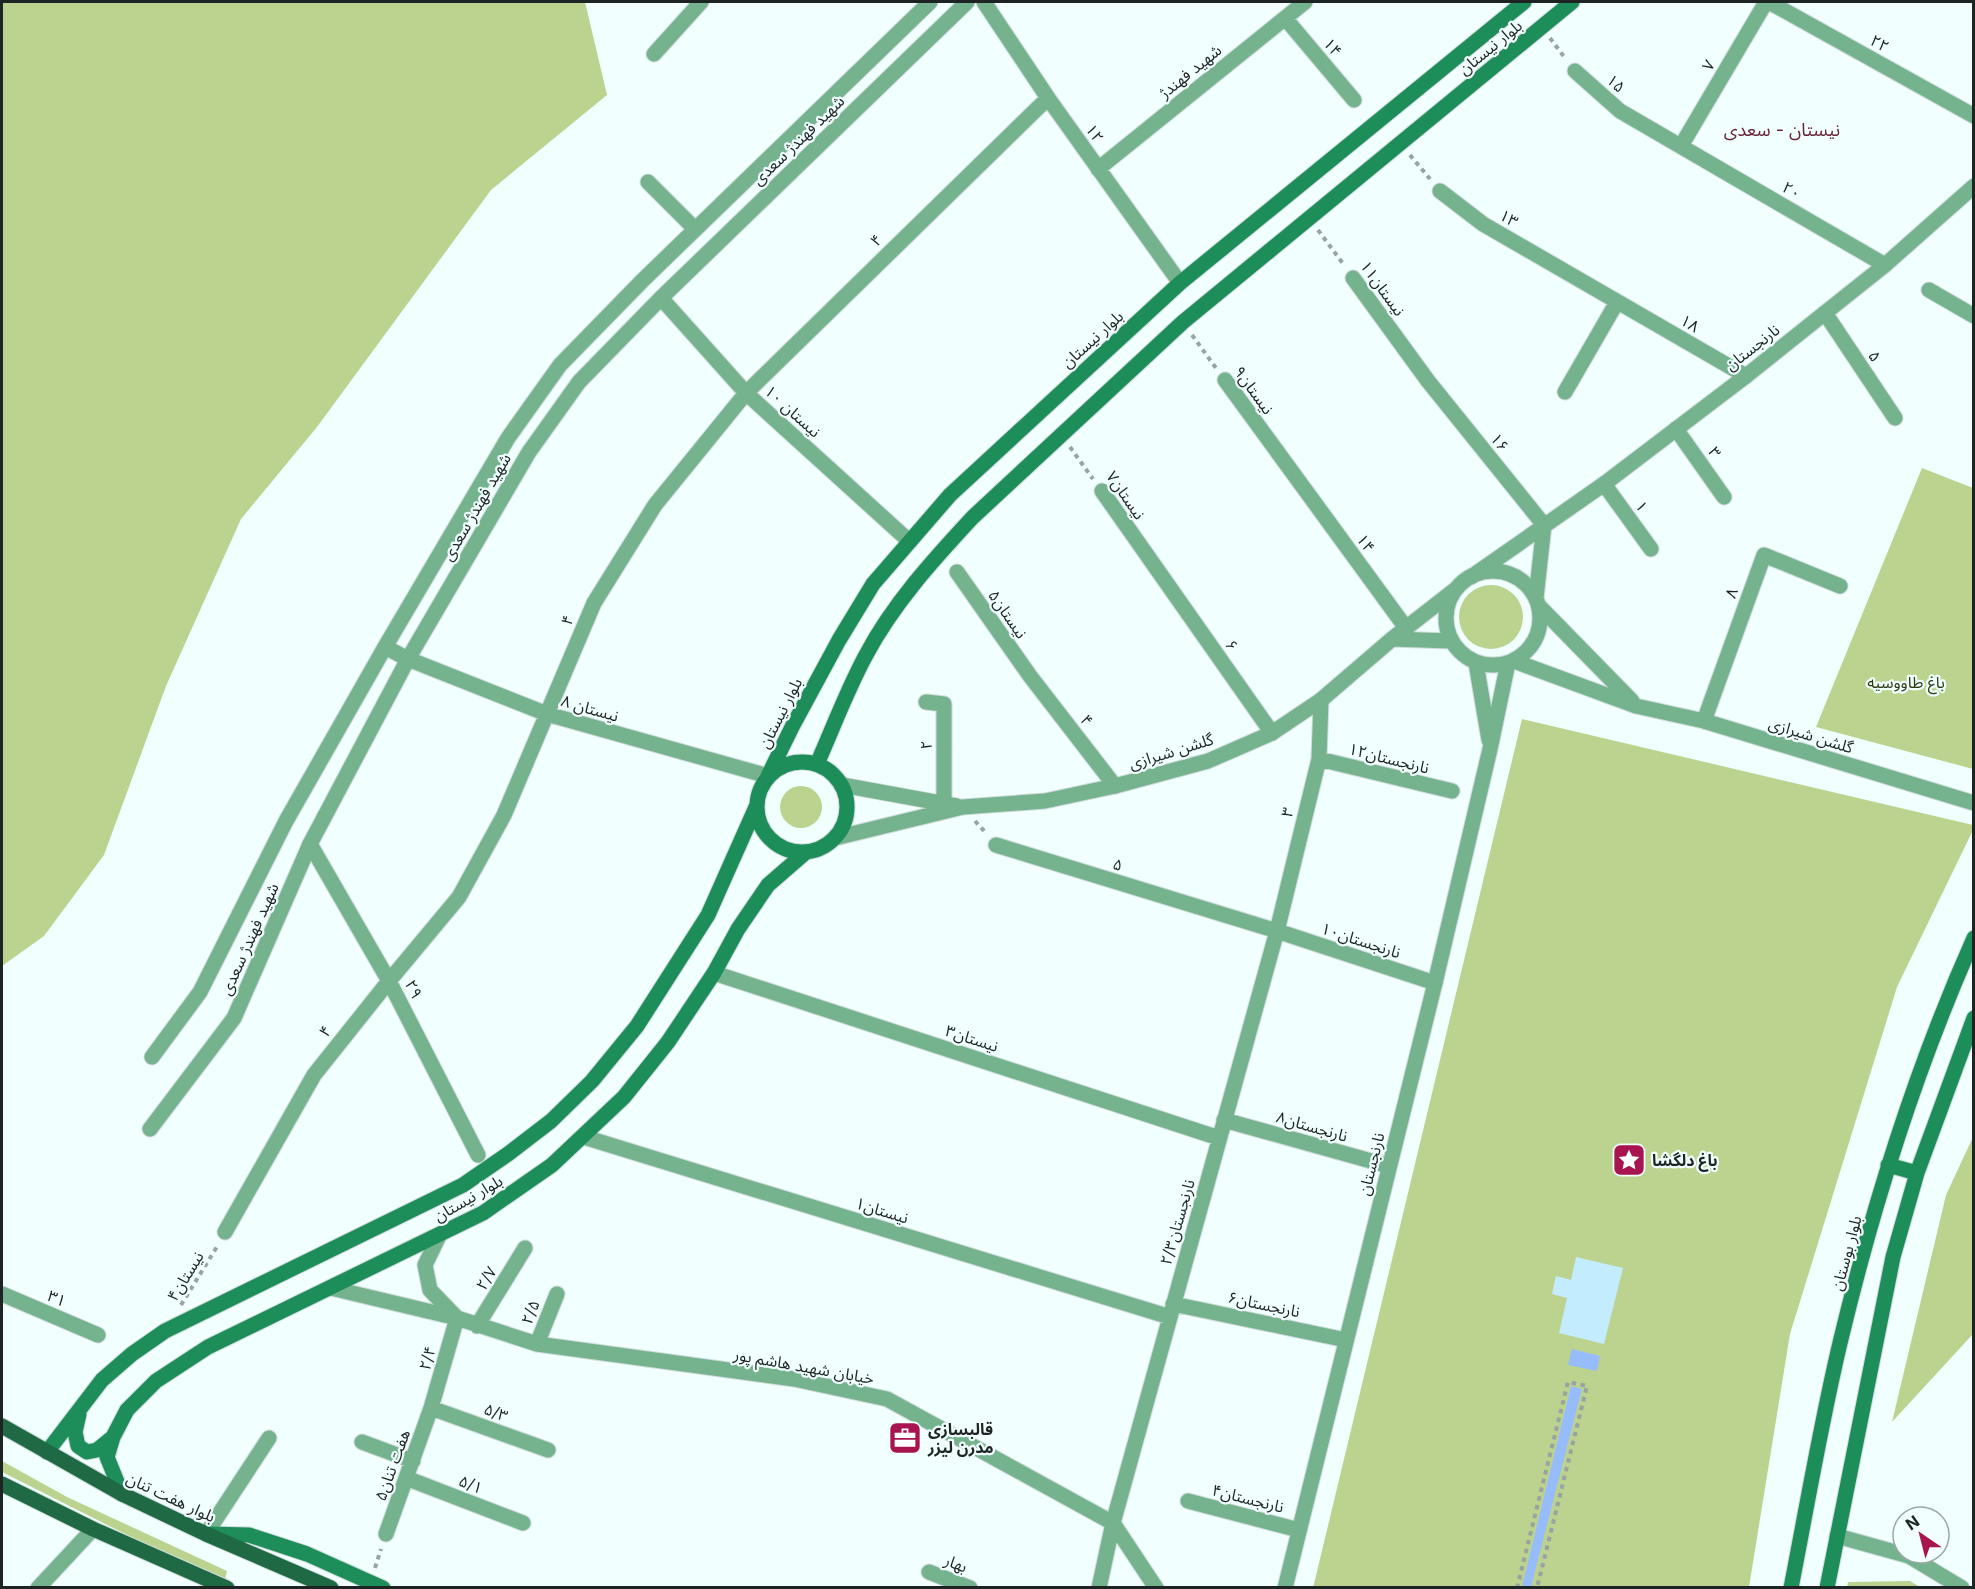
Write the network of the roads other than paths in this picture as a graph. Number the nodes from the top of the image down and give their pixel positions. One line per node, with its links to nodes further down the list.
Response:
1 (701, 2): 10 (street)
2 (930, 2): 20 (street, شهید فهندژ سعدی)
3 (967, 2): 25 (street, شهید فهندژ سعدی)
4 (984, 2): 12 (street, ۱۲)
5 (1305, 2): 9 (street, شهید فهندژ)
6 (1524, 2): 23 (main road, بلوار نیستان)
7 (1572, 2): 65 (main road, بلوار نیستان)
8 (1768, 2): 14 (street, ۲۲); 15 (street, ۷)
9 (1285, 18): 13 (street, ۱۴); 16 (street, شهید فهندژ)
10 (654, 54)
11 (1575, 71): 15 (street, ۱۵)
12 (1048, 98): 16 (street, ۱۲); 33 (street, ۴)
13 (1354, 100)
14 (1974, 116)
15 (1681, 146): 21 (street, ۲۰)
16 (1098, 169): 23 (street, ۱۲)
17 (648, 182): 20 (street)
18 (1974, 186): 21 (street, نارنجستان)
19 (1440, 191): 26 (street, ۱۳)
20 (695, 229): 52 (street, شهید فهندژ سعدی)
21 (1886, 265): 27 (street, نارنجستان)
22 (1353, 278): 31 (street, ۱۱نیستان)
23 (1180, 283): 41 (main road, بلوار نیستان)
24 (1929, 290): 28 (street)
25 (661, 298): 33 (street, نیستان ۱۰); 53 (street, شهید فهندژ سعدی)
26 (1617, 302): 29 (street, ۱۸); 32 (street)
27 (1825, 313): 29 (street, نارنجستان); 34 (street, ۵)
28 (1974, 316)
29 (1746, 376): 35 (street, نارنجستان)
30 (1225, 381): 36 (street, ۹نیستان)
31 (1428, 381): 40 (street, ۱۶)
32 (1565, 392)
33 (746, 393): 41 (street, نیستان ۱۰); 60 (street, ۴)
34 (1895, 418)
35 (1676, 429): 37 (street, نارنجستان); 39 (street, ۳)
36 (1297, 478): 49 (street, ۱۴)
37 (1604, 484): 40 (street, نارنجستان); 42 (street, ۱)
38 (1102, 491): 45 (street, ۷نیستان)
39 (1724, 497)
40 (1544, 525): 44 (street, نارنجستان); 48 (street)
41 (909, 541): 66 (main road, بلوار نیستان)
42 (1651, 549)
43 (957, 572): 56 (street, ۵نیستان)
44 (1471, 577): 47 (street); 48 (street)
45 (1162, 578): 62 (street, ۶)
46 (1840, 586): 61 (street, ۸)
47 (1456, 589): 49 (street, گلشن شیرازی); 51 (street)
48 (1537, 602): 54 (street); 59 (street)
49 (1406, 628): 50 (street, گلشن شیرازی)
50 (1392, 639): 51 (street); 57 (street, گلشن شیرازی)
51 (1451, 641): 55 (street)
52 (385, 647): 53 (street, نیستان ۸); 84 (street, شهید فهندژ سعدی)
53 (408, 659): 60 (street, نیستان ۸); 75 (street, شهید فهندژ سعدی)
54 (1511, 662): 55 (street); 59 (street, گلشن شیرازی); 63 (street, نارنجستان)
55 (1476, 663): 63 (street)
56 (1030, 676): 68 (street, ۴)
57 (1321, 700): 62 (street, گلشن شیرازی); 64 (street, ۳)
58 (926, 702): 71 (street, ۲)
59 (1636, 706): 61 (street, گلشن شیرازی)
60 (547, 714): 66 (street, نیستان ۸); 81 (street, ۴)
61 (1704, 721): 70 (street, گلشن شیرازی)
62 (1272, 733): 68 (street, گلشن شیرازی)
63 (1490, 749): 82 (street, نارنجستان)
64 (1319, 759): 69 (street, ۱۲نارنجستان); 78 (street, ۳)
65 (817, 764): 66 (main road); 67 (main road)
66 (768, 776): 72 (main road)
67 (842, 785): 71 (street, گلشن شیرازی); 74 (main road)
68 (1114, 786): 73 (street, گلشن شیرازی)
69 (1452, 792)
70 (1974, 803)
71 (944, 804): 73 (street, گلشن شیرازی)
72 (756, 807): 77 (main road); 106 (main road, بلوار نیستان)
73 (963, 807): 74 (street, گلشن شیرازی)
74 (835, 838): 77 (main road)
75 (310, 844): 81 (street, ۲۹); 86 (street, شهید فهندژ سعدی)
76 (996, 845): 78 (street, ۵)
77 (806, 852): 80 (main road, بلوار نیستان)
78 (1276, 931): 82 (street, ۱۰نارنجستان); 85 (street, ۲/۳نارنجستان)
79 (1974, 938): 90 (main road, بلوار بوستان)
80 (714, 973): 87 (main road, بلوار نیستان); 88 (street, ۳نیستان)
81 (389, 981): 89 (street, ۲۹); 93 (street, ۴)
82 (1435, 983): 91 (street, نارنجستان)
83 (1974, 1018): 92 (main road)
84 (152, 1056)
85 (1224, 1120): 88 (street, ۲/۳نارنجستان); 91 (street, ۸نارنجستان)
86 (150, 1129)
87 (584, 1137): 94 (main road, بلوار نیستان); 99 (street, ۱نیستان)
88 (1220, 1138): 99 (street, ۲/۳نارنجستان)
89 (478, 1155)
90 (1888, 1165): 92 (main road); 136 (main road, بلوار بوستان)
91 (1389, 1166): 103 (street, نارنجستان)
92 (1917, 1173): 124 (main road)
93 (225, 1233)
94 (439, 1236): 96 (main road, بلوار نیستان); 100 (street, خیابان شهید هاشم پور)
95 (525, 1248): 101 (street, ۲/۷)
96 (331, 1288): 100 (street, خیابان شهید هاشم پور); 108 (main road, بلوار نیستان)
97 (2, 1294): 102 (street, ۳۱)
98 (557, 1294): 104 (street, ۲/۵)
99 (1171, 1311): 103 (street, ۶نارنجستان); 119 (street, ۲/۳نارنجستان)
100 (457, 1318): 101 (street, خیابان شهید هاشم پور); 105 (street, ۲/۴)
101 (477, 1326): 104 (street, خیابان شهید هاشم پور)
102 (98, 1335)
103 (1346, 1340): 121 (street, نارنجستان)
104 (537, 1344): 119 (street, خیابان شهید هاشم پور)
105 (431, 1408): 111 (street, ۵/۳); 113 (street, هفت تنان۵)
106 (80, 1411): 108 (main road); 112 (main road, بلوار نیستان)
107 (2, 1426): 112 (main road, بلوار هفت تنان)
108 (113, 1437): 116 (main road, بلوار نیستان)
109 (268, 1438): 122 (street)
110 (362, 1442): 113 (street)
111 (548, 1450)
112 (46, 1452): 116 (main road, بلوار هفت تنان)
113 (413, 1461): 114 (street, هفت تنان۵)
114 (406, 1478): 118 (street, ۵/۱); 123 (street, هفت تنان۵)
115 (2, 1484): 120 (main road)
116 (122, 1494): 122 (main road, بلوار هفت تنان)
117 (1188, 1501): 121 (street, ۴نارنجستان)
118 (523, 1523)
119 (1113, 1523): 133 (street, ۲/۳نارنجستان); 134 (street, خیابان شهید هاشم پور)
120 (93, 1529): 125 (main road); 128 (street)
121 (1299, 1530): 135 (street, نارنجستان)
122 (206, 1534): 127 (main road); 131 (main road, بلوار هفت تنان)
123 (386, 1534)
124 (1837, 1536): 137 (main road); 138 (street)
125 (189, 1572): 129 (main road); 130 (main road)
126 (929, 1572): 132 (street, بهار)
127 (377, 1585)
128 (38, 1587)
129 (207, 1587)
130 (227, 1587)
131 (332, 1587)
132 (970, 1587)
133 (1099, 1587)
134 (1156, 1587)
135 (1285, 1587)
136 (1791, 1587)
137 (1827, 1587)
138 (1962, 1587)

